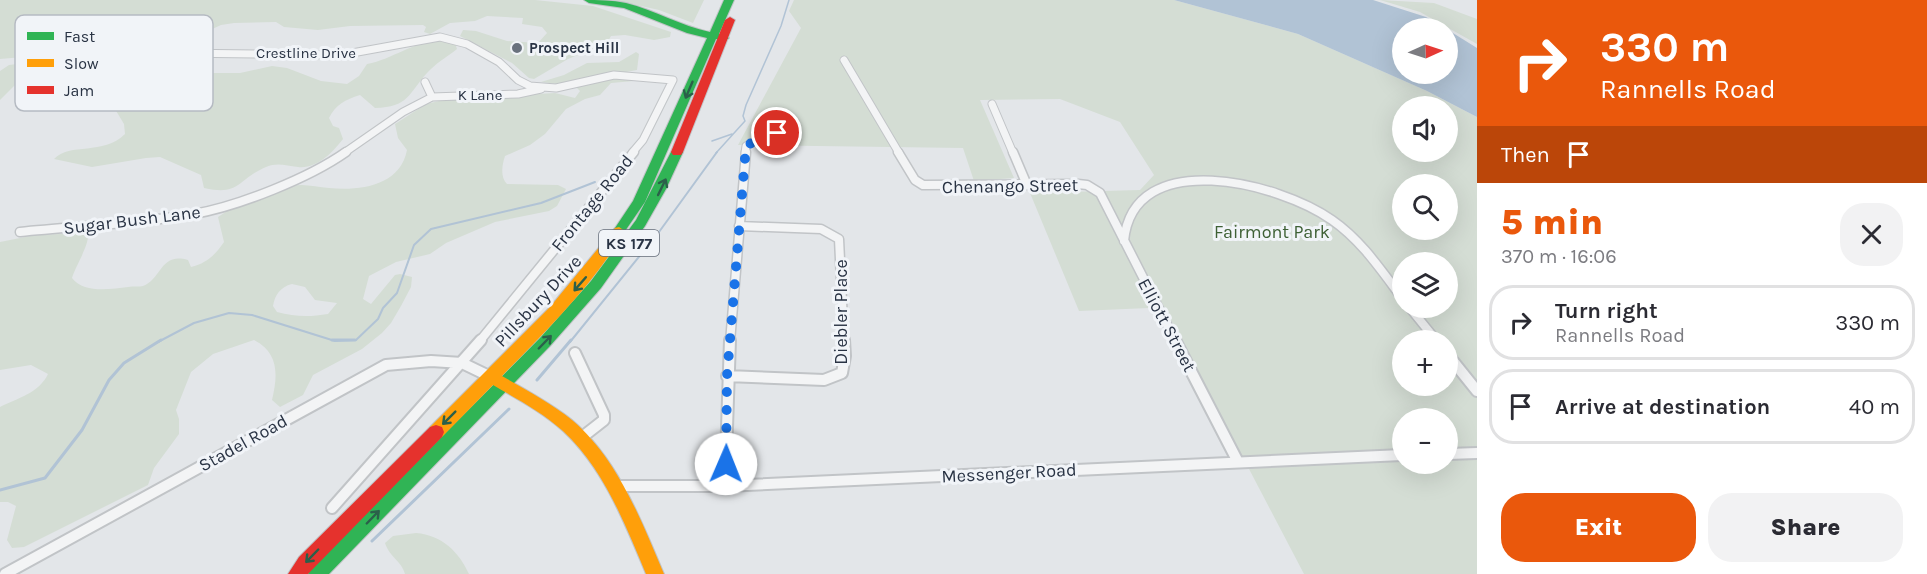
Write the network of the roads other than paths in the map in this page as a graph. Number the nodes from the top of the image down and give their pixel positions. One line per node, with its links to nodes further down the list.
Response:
1 (589, 0): 3 (main road)
2 (732, 3): 3 (main road, Pillsbury Drive / KS 177)
3 (718, 37): 24 (main road, Pillsbury Drive / KS 177, one-way to 24); 25 (main road, Pillsbury Drive / KS 177, one-way to 3)
4 (213, 53): 8 (street, Crestline Drive)
5 (844, 60): 12 (street, Chenango Street)
6 (674, 80): 8 (street, Crestline Drive); 21 (street, Frontage Road)
7 (425, 82): 9 (street, K Lane)
8 (543, 88): 9 (street, K Lane)
9 (432, 97): 15 (street, Sugar Bush Lane)
10 (992, 104): 12 (street)
11 (796, 130): 14 (street)
12 (1027, 185): 13 (street, Chenango Street)
13 (1096, 189): 16 (street, Elliott Street)
14 (739, 226): 23 (street); 23 (street, Diebler Place)
15 (20, 232)
16 (1124, 243): 17 (street); 31 (street, Elliott Street)
17 (1392, 285)
18 (1418, 318): 19 (street)
19 (1428, 330)
20 (575, 353): 27 (street)
21 (462, 363): 24 (street, Stadel Road); 34 (street, Frontage Road); 35 (street, Stadel Road)
22 (1458, 367): 26 (street)
23 (727, 376): 33 (street)
24 (491, 377): 25 (main road); 36 (main road, Pillsbury Drive / KS 177, one-way to 36)
25 (505, 384): 27 (main road); 37 (main road, Pillsbury Drive / KS 177, one-way to 25)
26 (1477, 391)
27 (581, 438): 32 (main road)
28 (1477, 453): 29 (street)
29 (1458, 454)
30 (1392, 455): 31 (street, Messenger Road)
31 (1238, 462): 33 (street, Messenger Road)
32 (615, 486): 33 (street, Messenger Road); 38 (main road)
33 (725, 486)
34 (332, 508)
35 (5, 574)
36 (297, 574)
37 (317, 574)
38 (655, 574)

